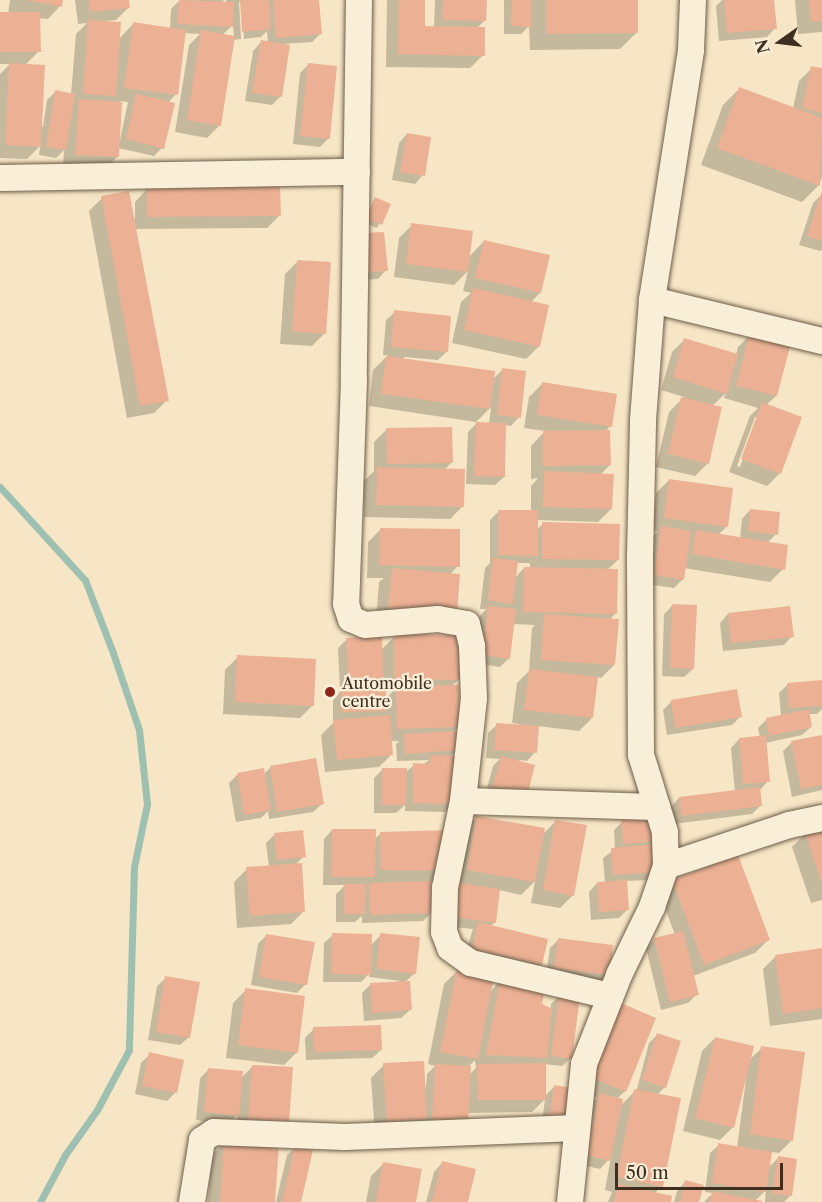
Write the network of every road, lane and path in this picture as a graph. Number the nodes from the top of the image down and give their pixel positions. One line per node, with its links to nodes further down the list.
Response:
1 (359, 0): 3 (street)
2 (693, 0): 5 (street)
3 (357, 172): 4 (street); 7 (street)
4 (0, 178)
5 (652, 300): 6 (street); 8 (street)
6 (822, 341)
7 (463, 801): 8 (street); 11 (street)
8 (657, 807): 10 (street)
9 (822, 818): 10 (street)
10 (666, 866): 11 (street)
11 (610, 996): 12 (street)
12 (577, 1128): 13 (street); 14 (street)
13 (192, 1202)
14 (570, 1202)

